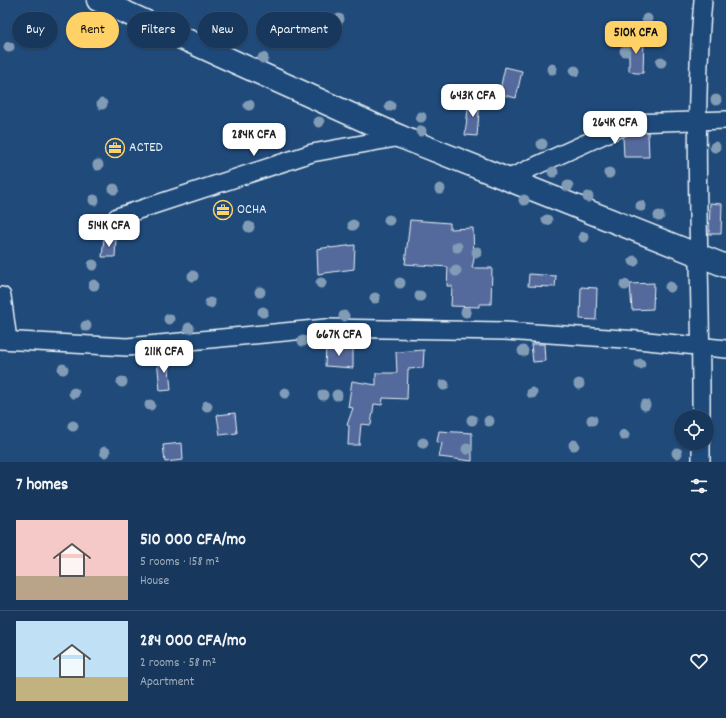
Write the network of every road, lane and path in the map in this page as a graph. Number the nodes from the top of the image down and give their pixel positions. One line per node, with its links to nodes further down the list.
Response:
1 (98, 0): 5 (main road)
2 (703, 0): 4 (street)
3 (726, 120): 4 (street)
4 (697, 121): 6 (street); 8 (street)
5 (401, 137): 6 (main road); 7 (street)
6 (507, 179): 8 (main road)
7 (117, 217)
8 (700, 255): 9 (main road); 12 (street)
9 (726, 266)
10 (2, 296): 11 (street)
11 (4, 340): 12 (street)
12 (702, 348): 13 (street); 14 (street)
13 (726, 349)
14 (701, 410)
15 (701, 450): 16 (street)
16 (701, 462)

